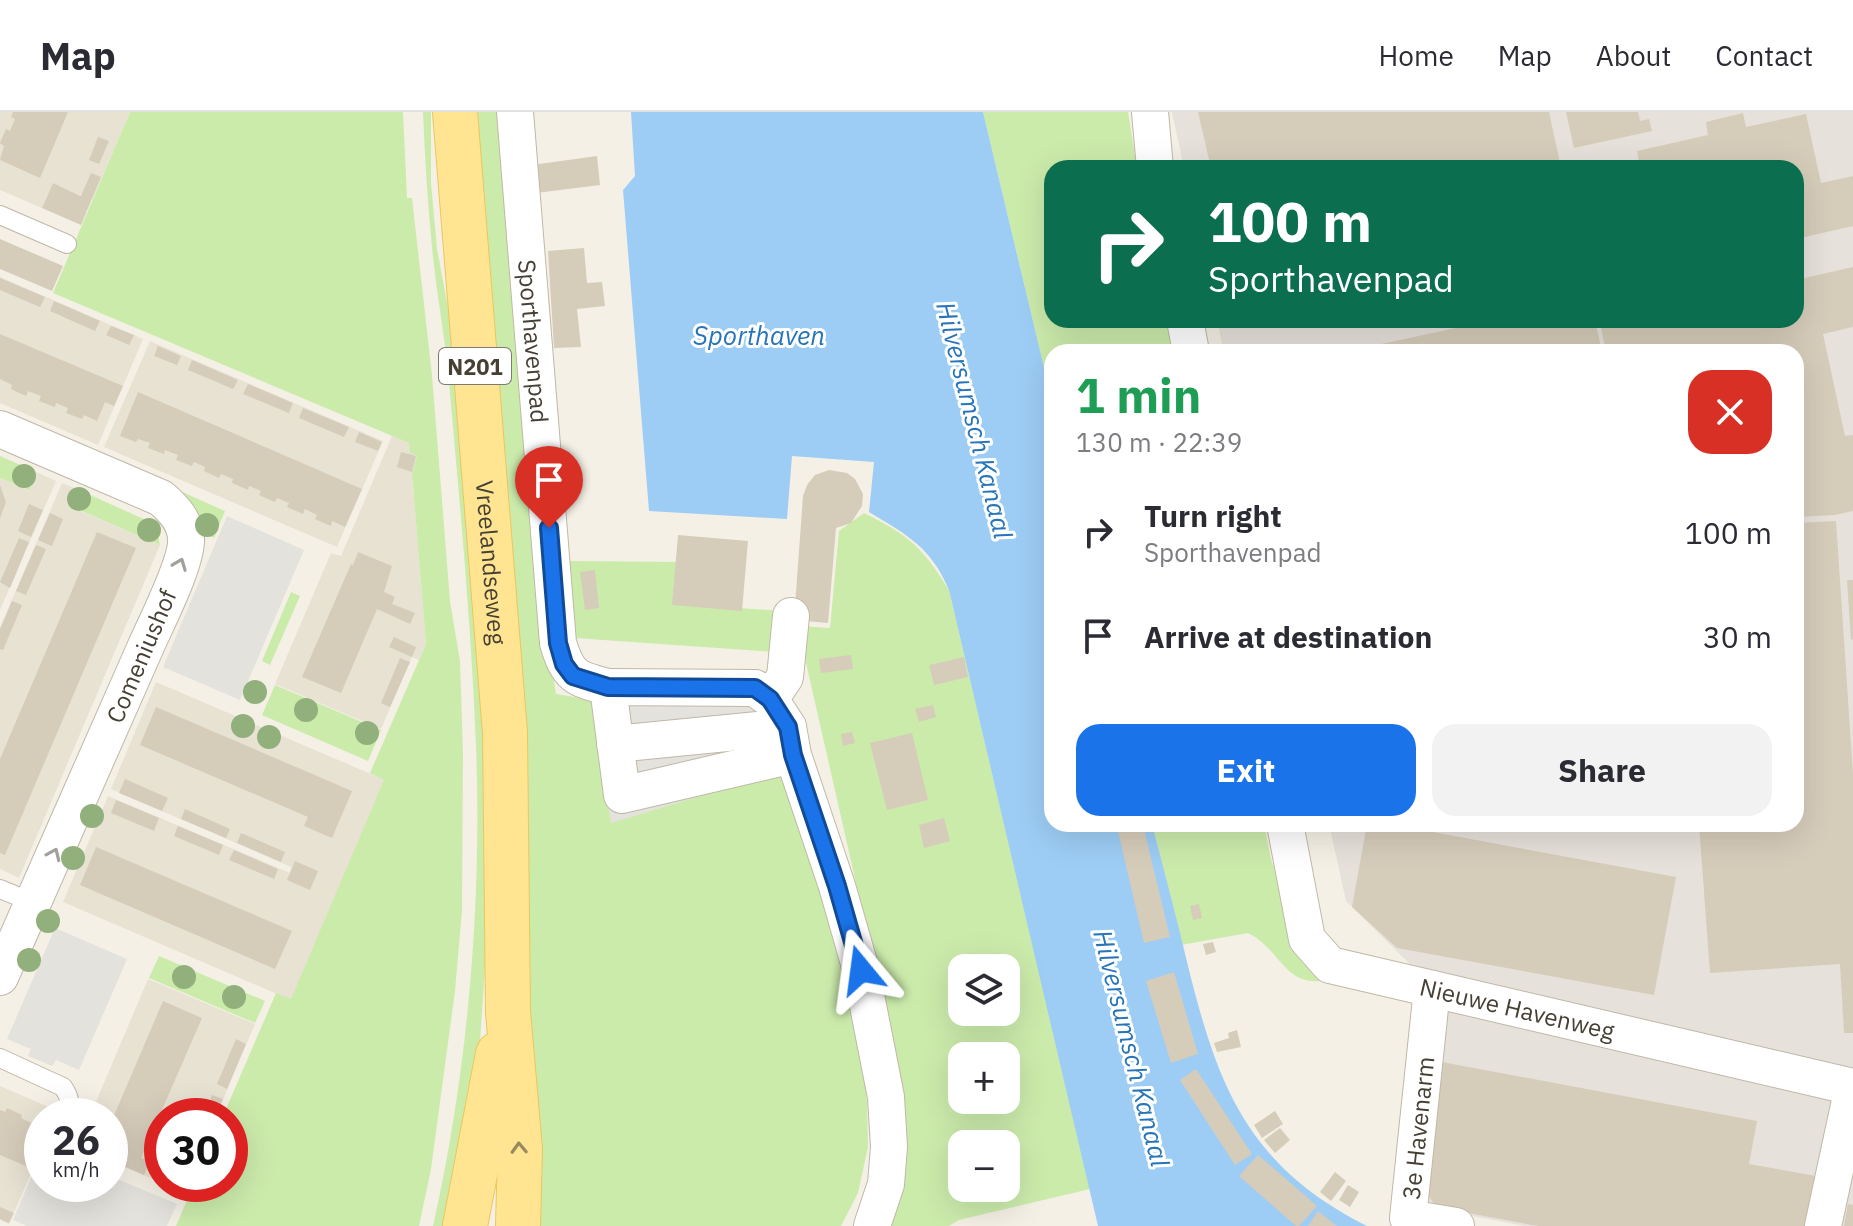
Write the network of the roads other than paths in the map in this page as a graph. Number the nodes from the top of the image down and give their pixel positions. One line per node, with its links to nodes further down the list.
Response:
1 (455, 112): 16 (main road, Vreelandseweg / N201)
2 (515, 112): 9 (street, Sporthavenpad)
3 (1150, 112): 4 (street)
4 (1154, 160)
5 (0, 215): 6 (lane)
6 (67, 244)
7 (0, 429): 13 (street, Comeniushof, one-way to 7)
8 (791, 616): 10 (street)
9 (608, 687): 10 (street, Sporthavenpad); 11 (street)
10 (784, 727): 11 (street); 11 (street); 22 (street)
11 (615, 744)
12 (1287, 832): 15 (street, Nieuwe Havenweg)
13 (16, 896): 14 (street, Comeniushof)
14 (0, 977)
15 (1432, 989): 18 (street, Nieuwe Havenweg); 23 (street, 3e Havenarm)
16 (508, 1012): 20 (main road, Vreelandseweg); 21 (main road, Vreelandseweg, one-way to 16)
17 (0, 1058): 19 (lane)
18 (1853, 1087): 24 (street)
19 (69, 1098)
20 (465, 1226)
21 (518, 1226)
22 (872, 1226)
23 (1456, 1226)
24 (1823, 1226)

